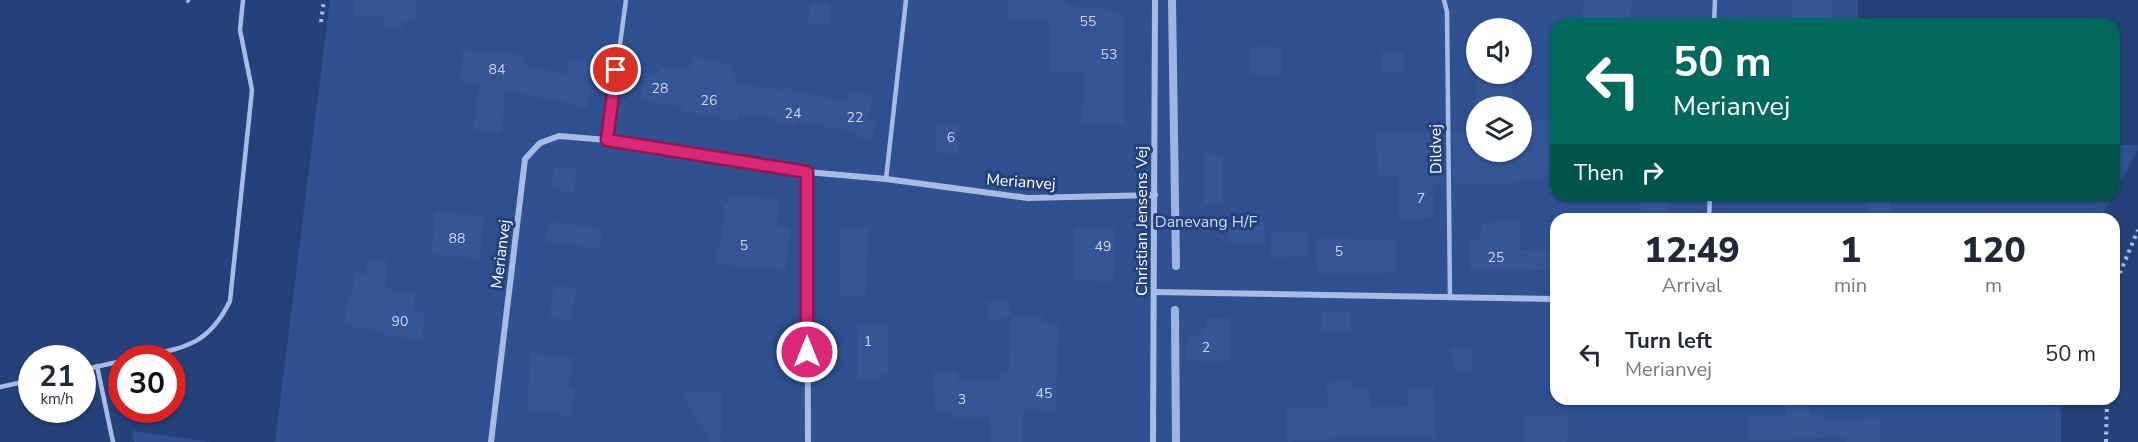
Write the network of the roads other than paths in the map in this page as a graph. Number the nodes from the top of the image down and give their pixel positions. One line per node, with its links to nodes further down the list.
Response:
1 (243, 0): 15 (lane)
2 (626, 0): 8 (lane)
3 (906, 0): 10 (lane)
4 (1155, 0): 11 (street, Christian Jensens Vej)
5 (1444, 0): 13 (lane, Dildvej)
6 (1715, 0): 7 (lane)
7 (1714, 18)
8 (607, 140): 9 (street, Merianvej); 21 (street, Merianvej)
9 (807, 172): 10 (street, Merianvej); 22 (street)
10 (886, 179): 11 (street, Merianvej)
11 (1155, 195): 12 (street, Christian Jensens Vej)
12 (1154, 292): 13 (street); 23 (street, Christian Jensens Vej)
13 (1450, 297): 14 (street)
14 (1550, 299)
15 (186, 347)
16 (108, 364): 17 (lane)
17 (97, 366): 20 (lane)
18 (18, 383): 19 (lane)
19 (0, 387)
20 (113, 442)
21 (491, 442)
22 (808, 442)
23 (1153, 442)

